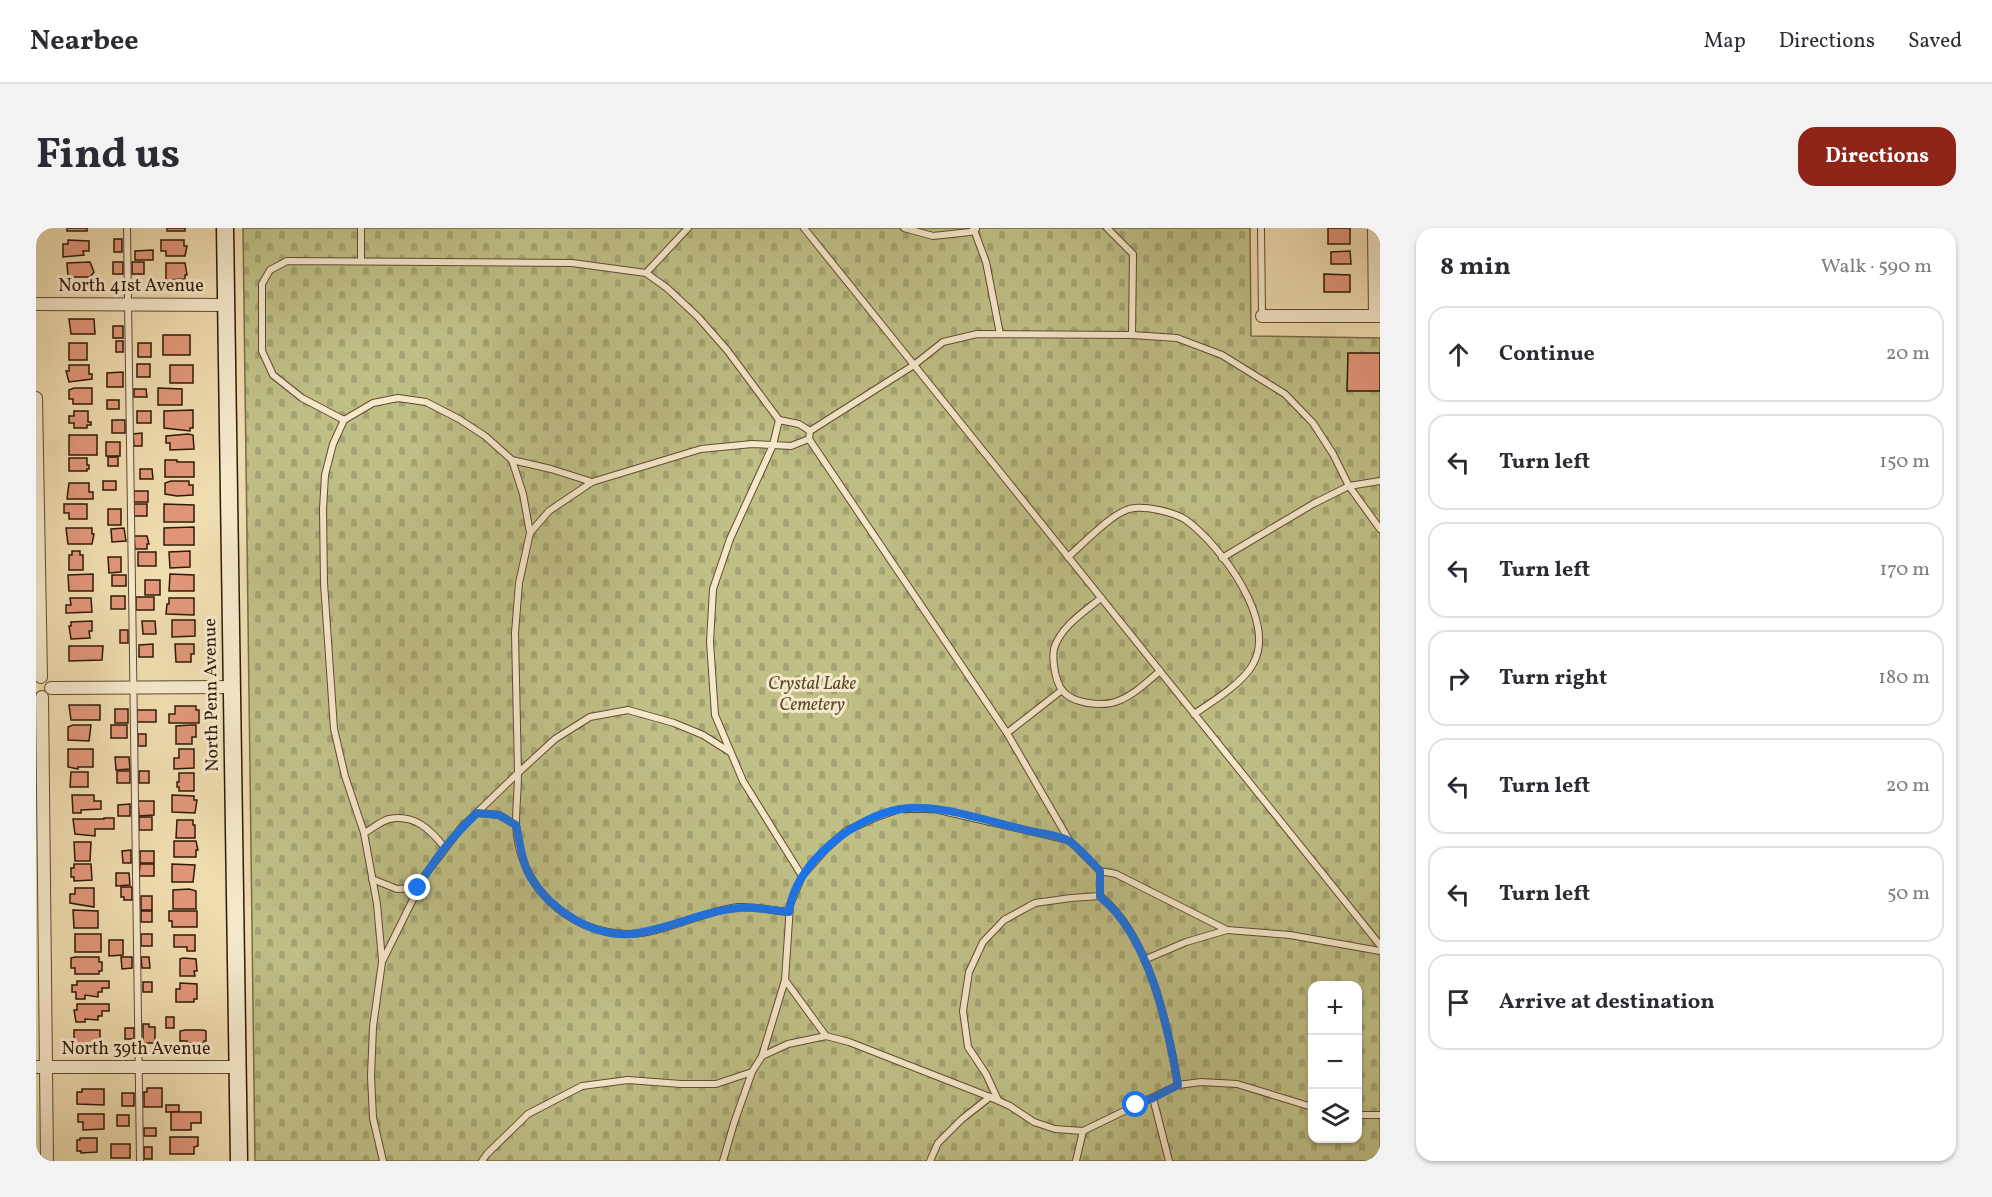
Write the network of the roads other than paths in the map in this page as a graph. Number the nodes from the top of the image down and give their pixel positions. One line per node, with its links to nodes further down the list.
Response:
1 (127, 228): 14 (lane)
2 (225, 228): 15 (main road, North Penn Avenue)
3 (360, 228): 11 (lane)
4 (688, 228): 12 (lane)
5 (804, 228): 20 (lane)
6 (904, 228): 10 (lane)
7 (1107, 228): 19 (lane)
8 (1261, 228): 16 (lane)
9 (1374, 228): 17 (street)
10 (976, 229): 18 (lane)
11 (361, 261): 12 (lane); 22 (lane)
12 (646, 273): 23 (lane)
13 (36, 304): 14 (street, North 41st Avenue)
14 (128, 304): 15 (street, North 41st Avenue); 38 (lane)
15 (226, 305): 39 (main road, North Penn Avenue)
16 (1262, 316): 17 (street)
17 (1378, 316)
18 (1000, 334): 19 (lane); 20 (lane)
19 (1132, 335): 30 (lane)
20 (914, 365): 24 (lane); 33 (lane)
21 (36, 398): 37 (street)
22 (344, 420): 27 (lane); 48 (lane)
23 (779, 420): 24 (lane); 26 (lane)
24 (810, 431): 25 (lane)
25 (809, 440): 26 (lane); 43 (lane)
26 (773, 445): 29 (lane); 44 (lane)
27 (512, 460): 29 (lane); 32 (lane)
28 (1380, 481): 30 (lane)
29 (592, 482): 32 (lane)
30 (1349, 486): 31 (lane); 34 (lane)
31 (1380, 529)
32 (530, 533): 45 (lane)
33 (1068, 557): 34 (lane); 35 (lane)
34 (1222, 558): 42 (lane)
35 (1101, 598): 36 (lane); 40 (lane)
36 (1160, 671): 40 (lane); 42 (lane)
37 (39, 678): 41 (street)
38 (133, 687): 39 (street); 41 (street); 66 (lane)
39 (231, 687): 67 (main road, North Penn Avenue)
40 (1062, 690): 43 (lane)
41 (43, 693): 65 (street)
42 (1194, 714): 58 (lane)
43 (1007, 733): 49 (lane)
44 (731, 752): 45 (lane); 52 (lane)
45 (518, 773): 46 (lane); 47 (lane)
46 (477, 813): 47 (lane); 50 (lane)
47 (516, 825): 56 (lane)
48 (364, 833): 50 (lane); 53 (lane)
49 (1068, 840): 51 (lane); 52 (lane)
50 (445, 848): 54 (lane)
51 (1100, 871): 55 (lane); 57 (lane)
52 (802, 876): 56 (lane)
53 (372, 879): 54 (lane); 61 (lane)
54 (418, 888): 61 (lane)
55 (1100, 897): 60 (lane); 72 (lane)
56 (789, 912): 62 (lane)
57 (1227, 930): 59 (lane); 60 (lane)
58 (1380, 945)
59 (1380, 951)
60 (1144, 960): 69 (lane)
61 (382, 962): 77 (lane)
62 (785, 980): 63 (lane); 64 (lane)
63 (826, 1036): 64 (lane); 70 (lane)
64 (762, 1056): 68 (lane)
65 (41, 1067): 66 (street, North 39th Avenue); 78 (street)
66 (138, 1067): 67 (street, North 39th Avenue); 79 (lane)
67 (237, 1067): 80 (main road, North Penn Avenue)
68 (752, 1072): 81 (lane); 82 (lane)
69 (1178, 1085): 71 (lane); 73 (lane)
70 (990, 1097): 72 (lane); 83 (lane)
71 (1153, 1098): 76 (lane); 85 (lane)
72 (998, 1101): 76 (lane)
73 (1308, 1106)
74 (1362, 1115): 75 (lane)
75 (1380, 1115)
76 (1083, 1131): 84 (lane)
77 (384, 1160)
78 (47, 1161)
79 (141, 1161)
80 (239, 1161)
81 (482, 1161)
82 (723, 1161)
83 (930, 1161)
84 (1076, 1161)
85 (1169, 1161)

